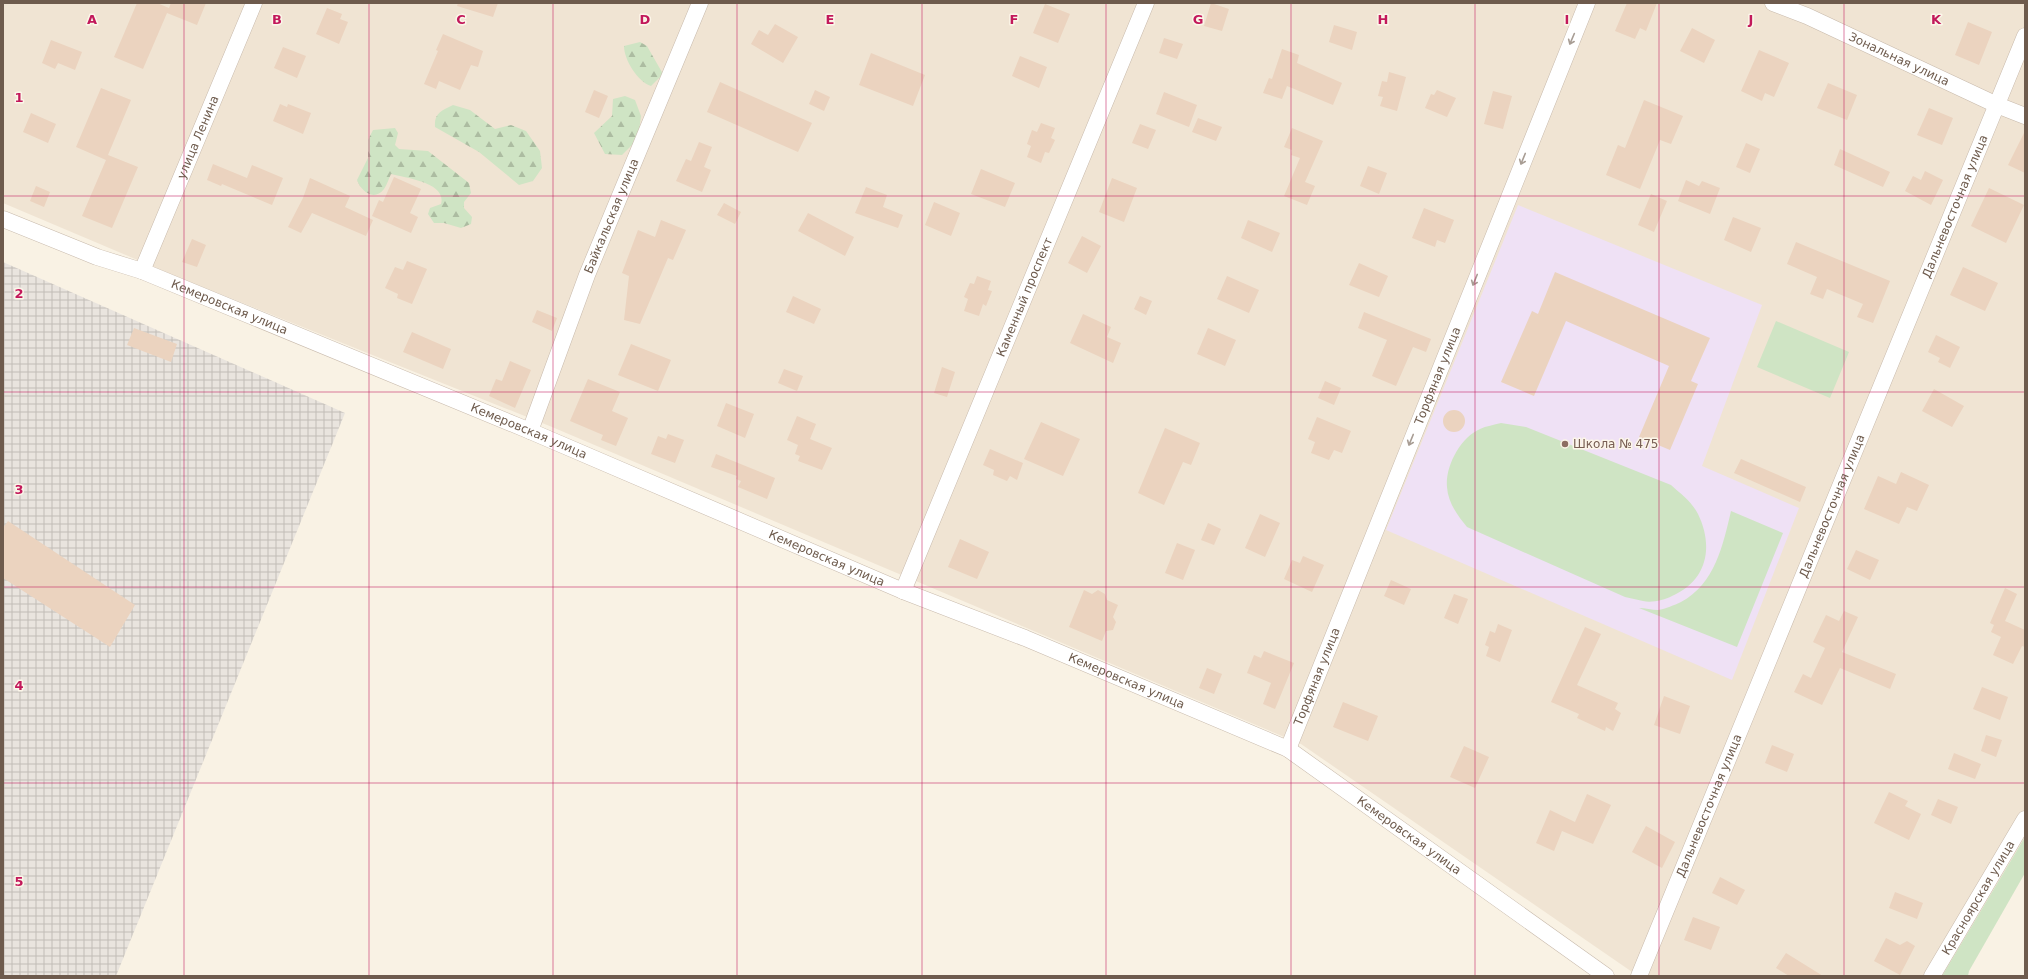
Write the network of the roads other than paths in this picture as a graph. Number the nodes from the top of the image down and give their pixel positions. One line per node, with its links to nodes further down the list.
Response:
1 (254, 3): 11 (street, улица Ленина)
2 (700, 3): 12 (street, Байкальская улица)
3 (1146, 3): 13 (street, Каменный проспект)
4 (1587, 3): 14 (street, Торфяная улица, one-way to 14)
5 (1773, 3): 6 (street, Зональная улица)
6 (1809, 9): 8 (street, Зональная улица)
7 (2025, 36): 8 (street, Дальневосточная улица)
8 (1997, 105): 9 (street, Зональная улица); 17 (street, Дальневосточная улица)
9 (2025, 116)
10 (3, 219): 11 (street, Кемеровская улица)
11 (142, 271): 12 (street, Кемеровская улица)
12 (530, 431): 13 (street, Кемеровская улица)
13 (903, 591): 14 (street, Кемеровская улица)
14 (1288, 749): 16 (street, Кемеровская улица)
15 (2025, 819): 18 (street, Красноярская улица)
16 (1606, 976)
17 (1639, 976)
18 (1932, 976)

